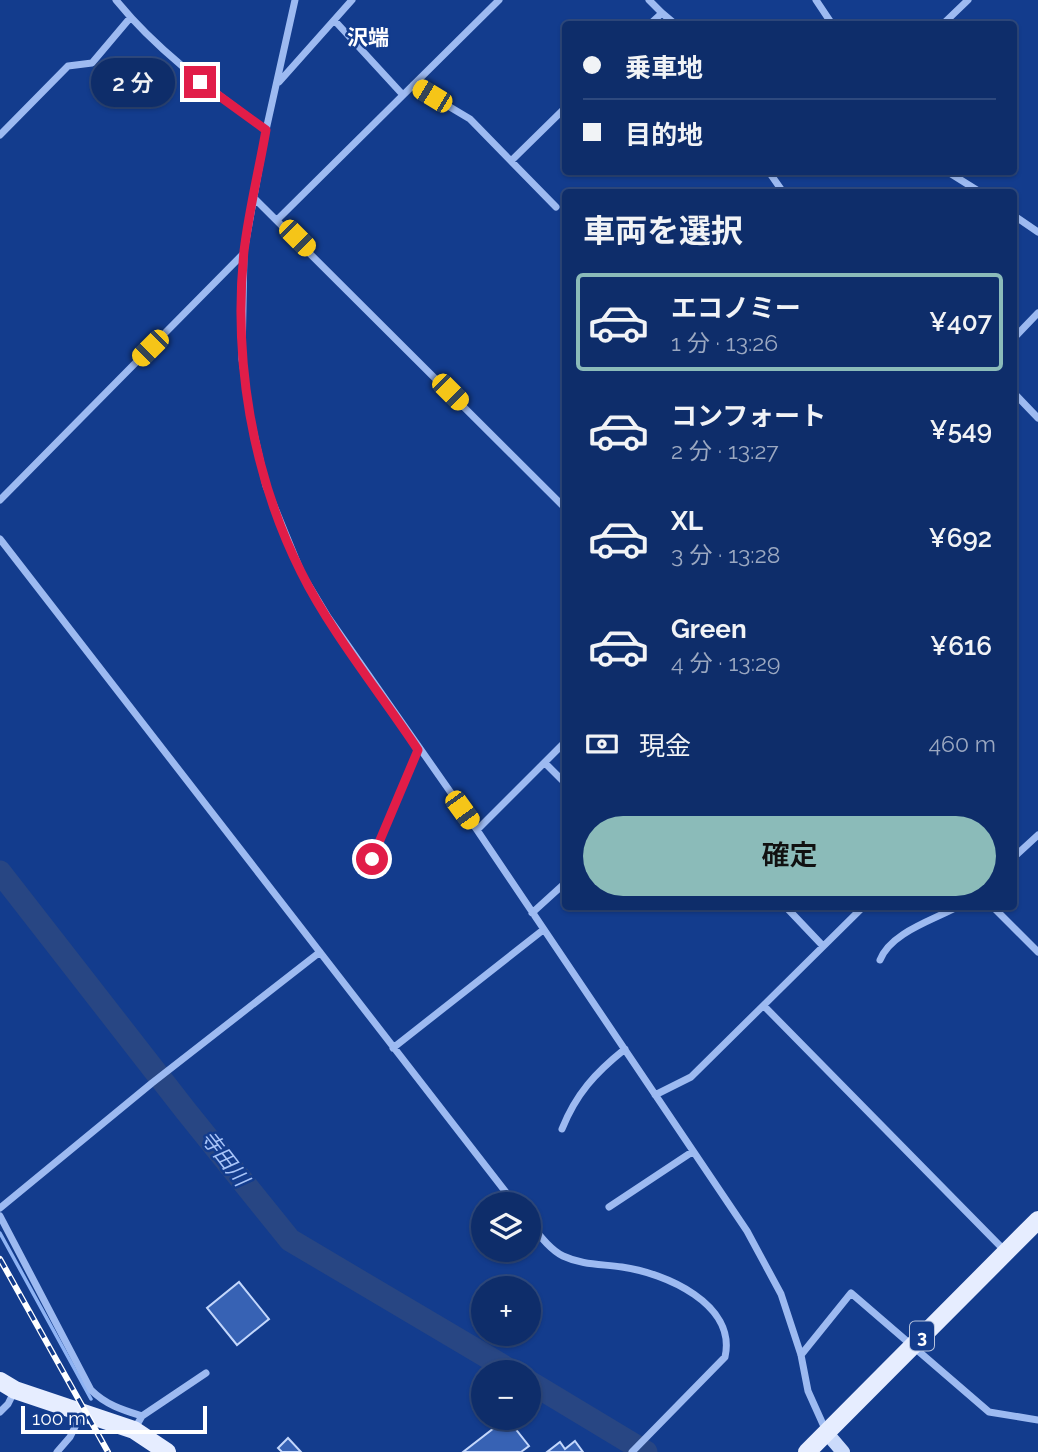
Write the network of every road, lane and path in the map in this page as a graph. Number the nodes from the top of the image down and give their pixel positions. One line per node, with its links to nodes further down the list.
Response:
1 (116, 0): 9 (street)
2 (295, 0): 15 (street)
3 (352, 0): 10 (street)
4 (499, 0): 16 (street)
5 (649, 0): 8 (street)
6 (816, 0): 13 (street)
7 (968, 0): 14 (street)
8 (662, 13): 11 (street); 12 (street)
9 (130, 18): 19 (street); 20 (street)
10 (335, 21): 15 (street); 17 (street)
11 (653, 21)
12 (671, 21)
13 (830, 21)
14 (946, 21)
15 (279, 83): 19 (street)
16 (413, 85): 17 (street); 21 (street)
17 (402, 95): 27 (street)
18 (562, 111): 21 (street)
19 (266, 130): 24 (street)
20 (0, 135)
21 (511, 161): 25 (street)
22 (953, 175): 23 (street)
23 (975, 189)
24 (253, 197): 27 (street); 31 (street)
25 (556, 207)
26 (1017, 218): 29 (street)
27 (278, 219): 37 (street)
28 (1038, 220): 29 (street)
29 (1029, 226): 30 (street)
30 (1038, 232)
31 (244, 252): 36 (street); 40 (street)
32 (1038, 313): 33 (street)
33 (1017, 335)
34 (1017, 396): 35 (street)
35 (1038, 418)
36 (0, 500)
37 (562, 505)
38 (0, 538): 55 (street)
39 (562, 745): 41 (street)
40 (418, 750): 43 (street); 46 (street)
41 (545, 763): 42 (street); 43 (street)
42 (562, 780)
43 (477, 831): 52 (street)
44 (1038, 835): 45 (street)
45 (1017, 854)
46 (372, 859)
47 (562, 886): 52 (street)
48 (789, 910): 54 (street)
49 (860, 910): 54 (street)
50 (952, 910): 57 (street)
51 (996, 910): 56 (street)
52 (532, 914): 53 (street)
53 (543, 930): 59 (street); 60 (street)
54 (823, 946): 58 (street)
55 (320, 952): 59 (street); 65 (street)
56 (1038, 953)
57 (880, 960)
58 (764, 1006): 61 (street); 70 (street)
59 (393, 1048): 64 (street)
60 (625, 1049): 61 (street); 62 (street)
61 (656, 1095): 63 (street)
62 (562, 1129)
63 (692, 1152): 66 (street); 72 (street)
64 (506, 1192)
65 (0, 1208)
66 (610, 1208)
67 (0, 1216): 78 (street)
68 (1038, 1220): 70 (main road, 3)
69 (541, 1234): 82 (street)
70 (1006, 1252): 71 (main road, 3)
71 (912, 1346): 72 (street); 77 (street); 79 (main road, 3)
72 (801, 1355): 79 (street)
73 (206, 1373): 78 (street)
74 (7, 1386): 75 (street); 76 (main road)
75 (0, 1412)
76 (83, 1412): 78 (main road); 80 (street)
77 (1038, 1419)
78 (138, 1423): 81 (main road)
79 (826, 1432): 83 (main road, 3); 84 (street)
80 (57, 1452)
81 (167, 1452)
82 (632, 1452)
83 (807, 1452)
84 (843, 1452)

